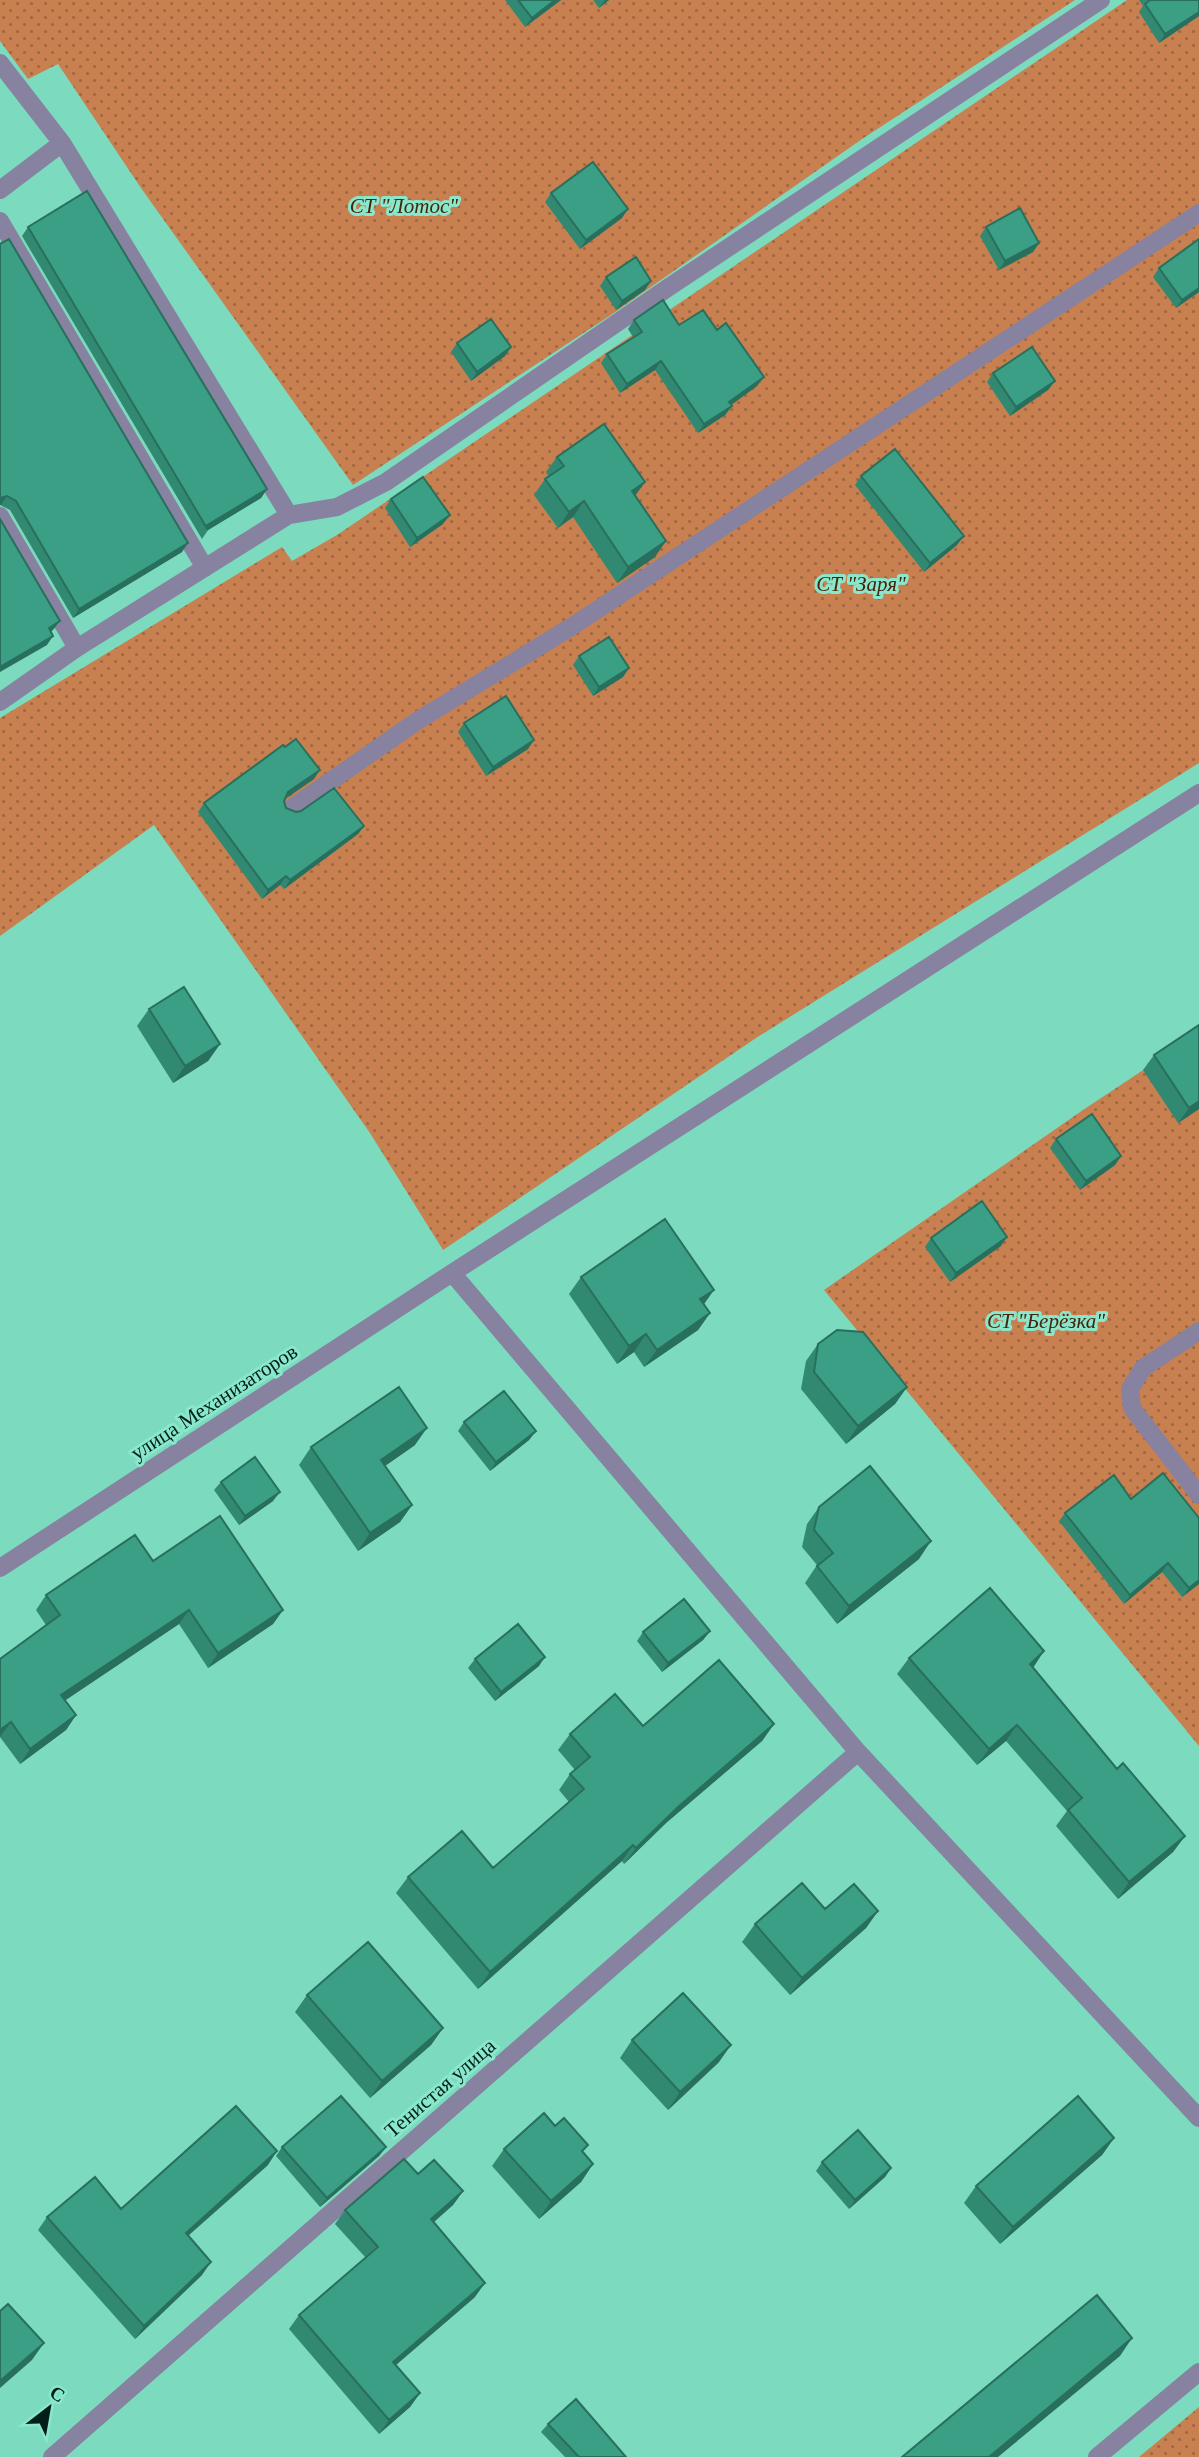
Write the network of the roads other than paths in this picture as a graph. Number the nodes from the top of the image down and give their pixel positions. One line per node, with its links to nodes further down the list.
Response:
1 (1101, 0): 7 (street)
2 (0, 63): 3 (street)
3 (62, 143): 4 (street); 7 (street)
4 (0, 190)
5 (1199, 213): 13 (street)
6 (0, 222): 9 (street)
7 (289, 515): 9 (street)
8 (0, 516): 10 (street)
9 (205, 568): 10 (street)
10 (77, 648): 11 (street)
11 (0, 702)
12 (1199, 793): 14 (street, улица Механизаторов)
13 (289, 810)
14 (452, 1273): 17 (street, улица Механизаторов); 18 (street)
15 (1199, 1331): 16 (street)
16 (1199, 1494)
17 (0, 1569)
18 (858, 1752): 19 (street); 21 (street, Тенистая улица)
19 (1199, 2118)
20 (1199, 2372): 22 (street)
21 (52, 2457)
22 (1097, 2457)

